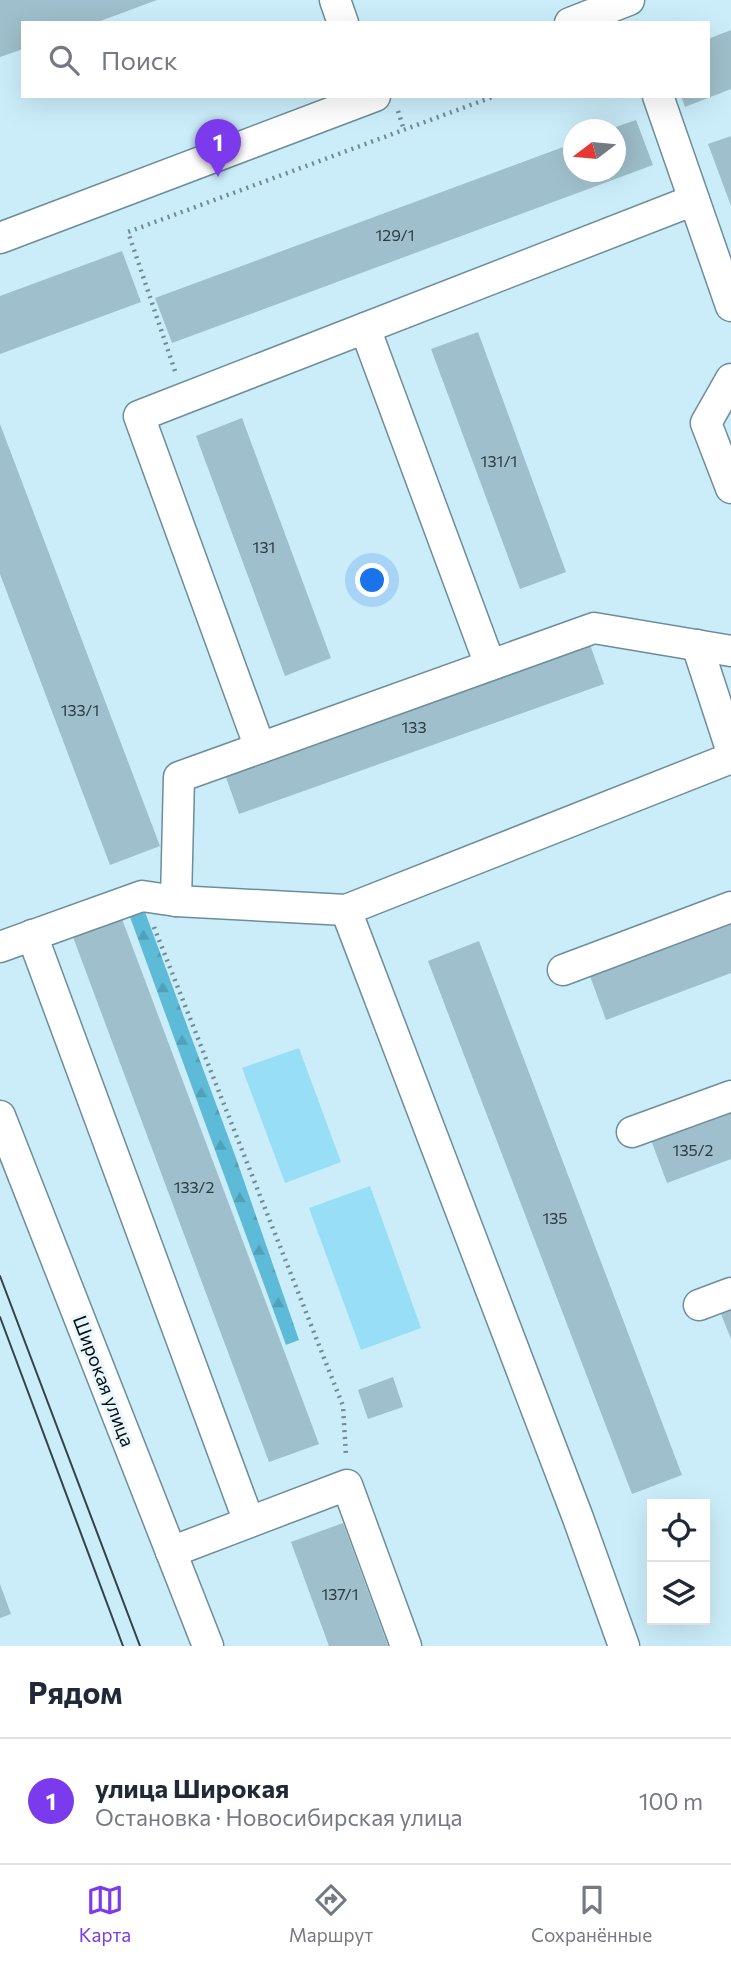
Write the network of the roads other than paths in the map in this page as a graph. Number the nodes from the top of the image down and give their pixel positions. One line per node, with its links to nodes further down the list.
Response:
1 (335, 0): 3 (street)
2 (629, 8): 4 (street)
3 (342, 21)
4 (577, 21)
5 (368, 98): 8 (street)
6 (659, 98): 7 (street)
7 (694, 200): 9 (street); 10 (street)
8 (0, 238)
9 (731, 306)
10 (365, 328): 15 (street); 16 (street)
11 (731, 379): 12 (street)
12 (731, 488)
13 (696, 645): 14 (street); 15 (street); 17 (street)
14 (731, 651)
15 (490, 665): 16 (street)
16 (260, 748): 19 (street)
17 (731, 749)
18 (731, 758): 21 (street)
19 (176, 901): 21 (street); 22 (street)
20 (731, 907): 24 (street)
21 (346, 910): 34 (street)
22 (33, 935): 23 (street); 30 (street)
23 (0, 947)
24 (563, 971)
25 (731, 1096): 27 (street)
26 (0, 1116): 31 (street, Широкая улица)
27 (632, 1132)
28 (731, 1293): 29 (street)
29 (699, 1305)
30 (249, 1522): 31 (street); 33 (street)
31 (171, 1552): 32 (street, Широкая улица)
32 (208, 1646)
33 (406, 1646)
34 (624, 1646)

